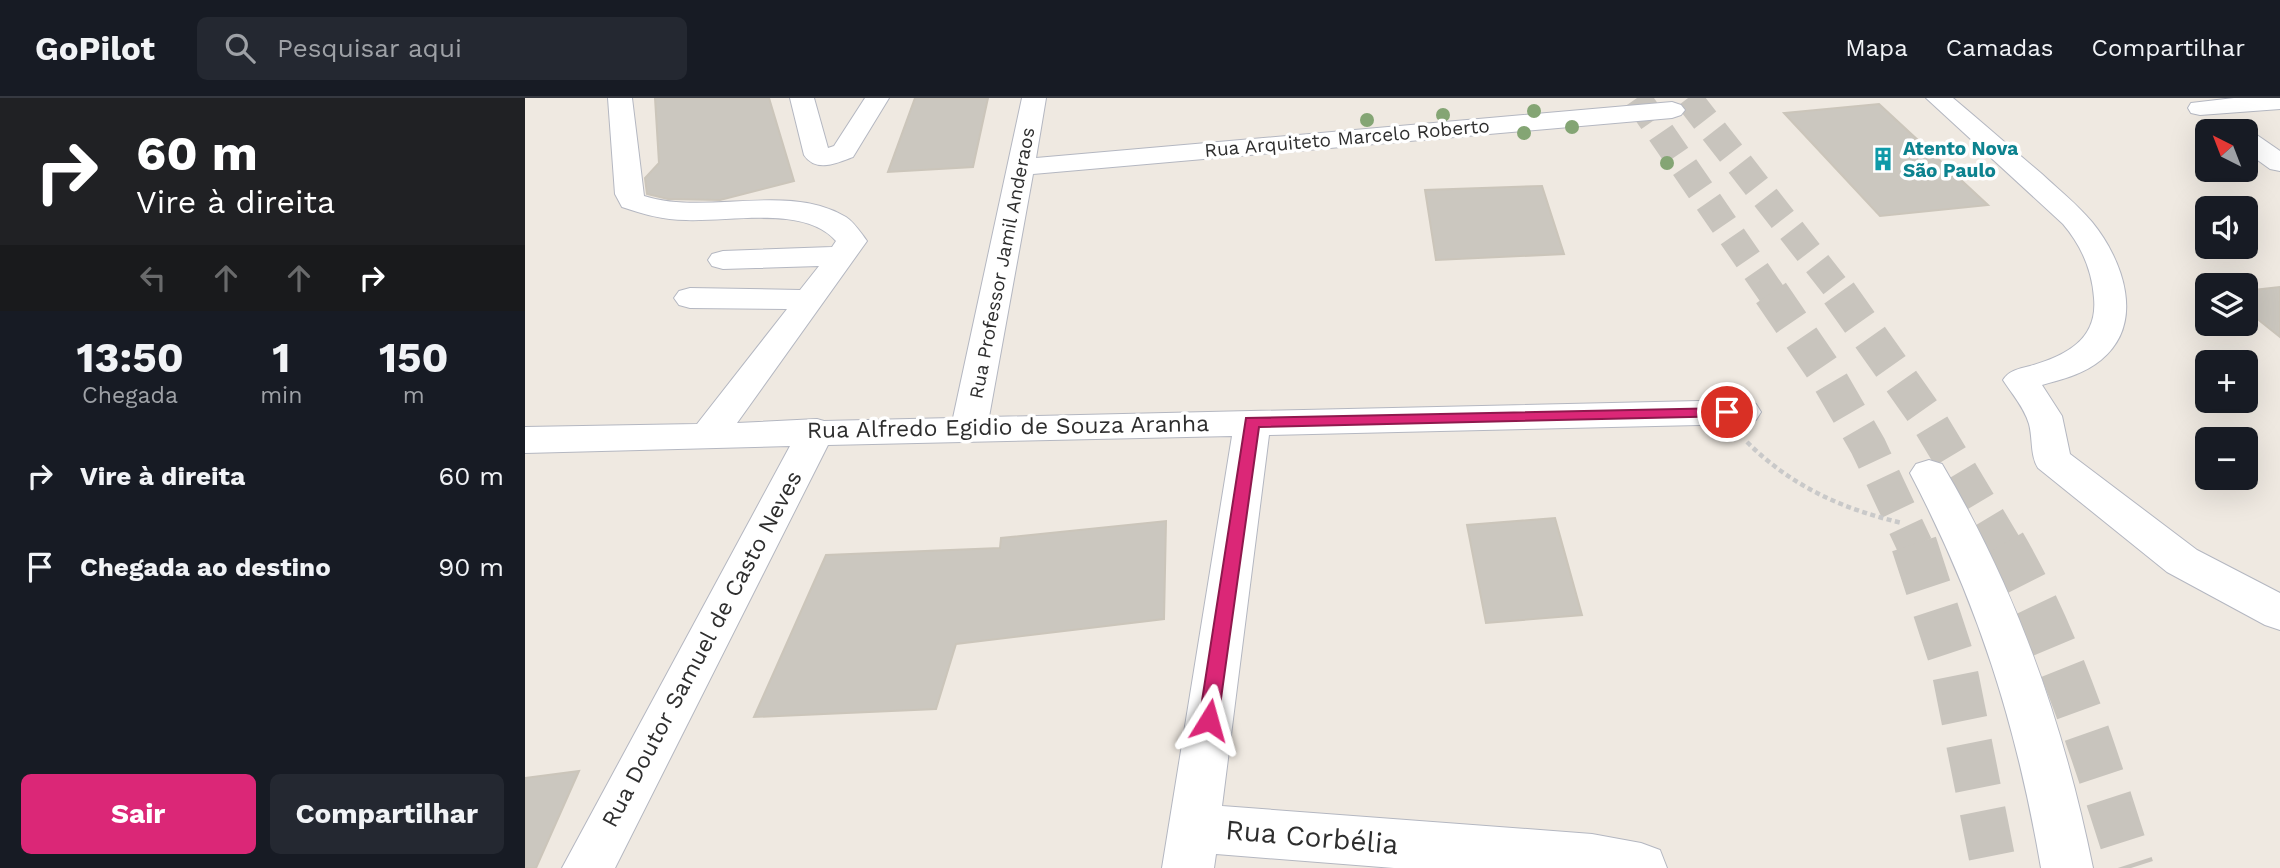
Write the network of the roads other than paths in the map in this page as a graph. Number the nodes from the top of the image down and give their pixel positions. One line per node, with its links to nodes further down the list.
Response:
1 (620, 98): 13 (street)
2 (802, 98): 3 (street)
3 (877, 98)
4 (1034, 98): 12 (street, Rua Professor Jamil Anderaos)
5 (1938, 98): 24 (street)
6 (2280, 102): 7 (street)
7 (2192, 103): 9 (street)
8 (1672, 110): 12 (street, Rua Arquiteto Marcelo Roberto)
9 (2216, 119)
10 (2258, 148): 11 (street)
11 (2280, 163)
12 (1022, 167): 19 (street, Rua Professor Jamil Anderaos)
13 (840, 256): 14 (street); 16 (street)
14 (723, 260)
15 (690, 298): 16 (street)
16 (809, 300): 21 (street)
17 (1735, 412): 18 (street, Rua Alfredo Egidio de Souza Aranha)
18 (1252, 422): 19 (street, Rua Alfredo Egidio de Souza Aranha); 25 (street)
19 (969, 428): 20 (street, Rua Alfredo Egidio de Souza Aranha)
20 (817, 431): 21 (street, Rua Alfredo Egidio de Souza Aranha); 26 (street, Rua Doutor Samuel de Casto Neves)
21 (709, 434): 22 (street, Rua Alfredo Egidio de Souza Aranha)
22 (525, 440)
23 (1929, 473): 28 (street)
24 (2280, 613)
25 (1190, 848): 27 (street, Rua Corbélia)
26 (587, 868)
27 (1641, 868)
28 (2067, 868)

